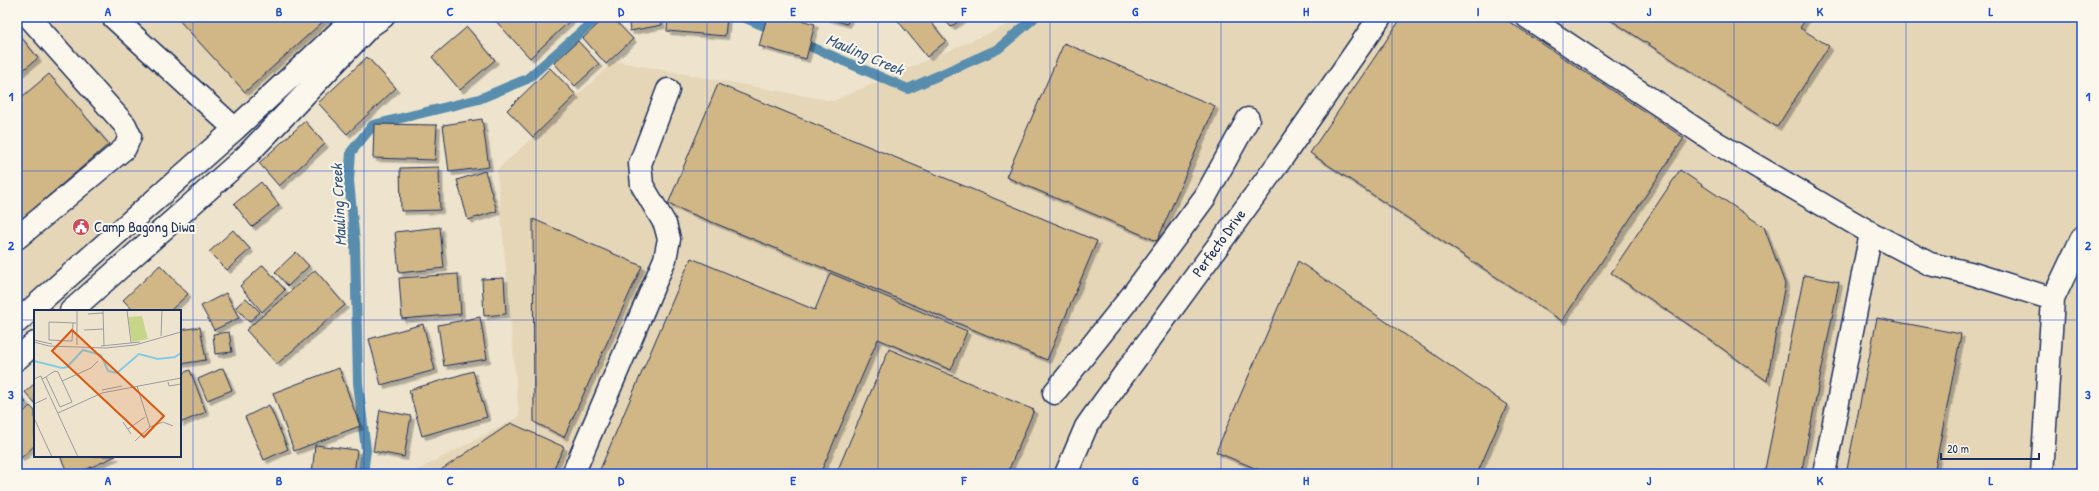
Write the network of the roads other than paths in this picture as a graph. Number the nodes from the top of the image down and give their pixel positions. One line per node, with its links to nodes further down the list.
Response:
1 (29, 17): 11 (street)
2 (113, 17): 9 (street)
3 (355, 17): 9 (street)
4 (383, 17): 14 (street)
5 (1380, 17): 20 (street, Perfecto Drive)
6 (1527, 17): 10 (street)
7 (668, 90): 19 (street)
8 (1248, 118): 18 (street)
9 (235, 129): 15 (street)
10 (1871, 233): 13 (street); 21 (street)
11 (17, 238)
12 (2082, 238): 13 (street)
13 (2053, 299): 22 (street)
14 (72, 310)
15 (17, 322)
16 (34, 344): 17 (street)
17 (17, 359)
18 (1054, 393)
19 (572, 474)
20 (1066, 474)
21 (1824, 474)
22 (2042, 474)

